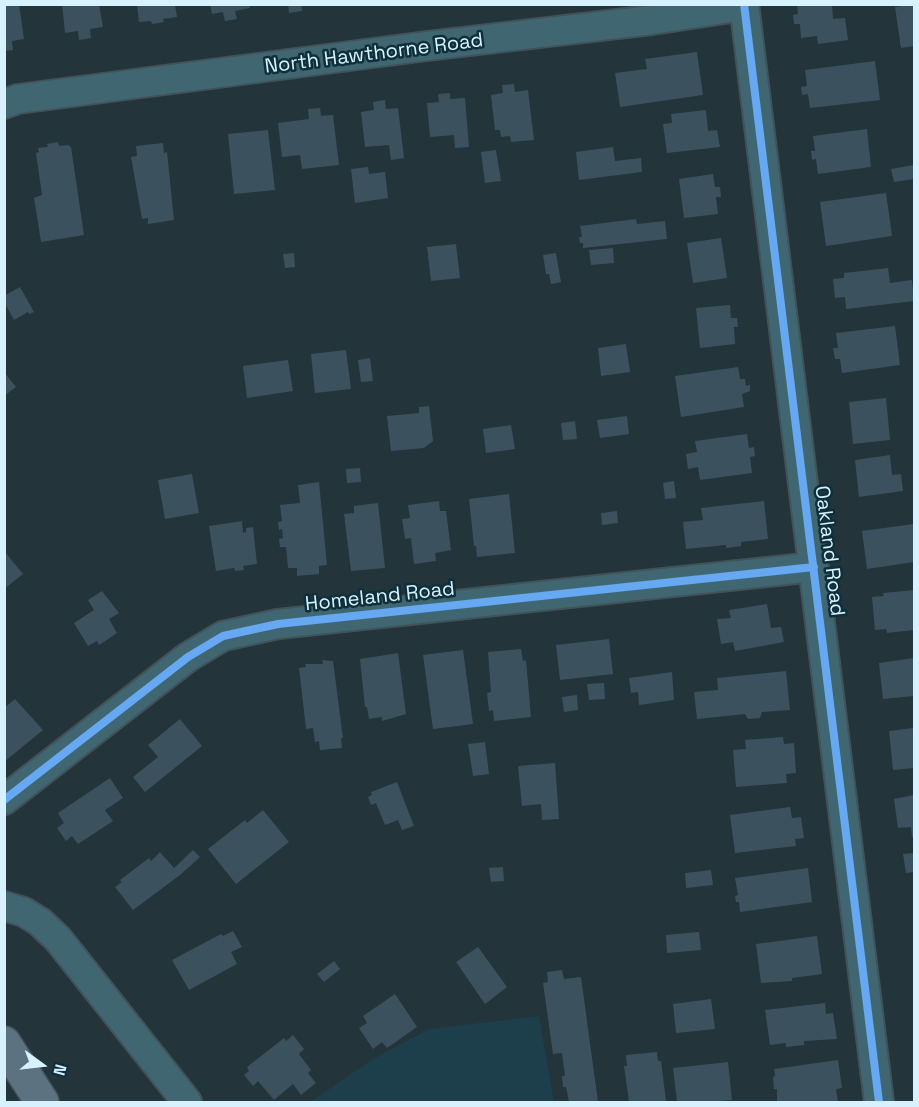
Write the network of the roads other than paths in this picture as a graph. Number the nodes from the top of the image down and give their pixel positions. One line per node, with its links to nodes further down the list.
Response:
1 (744, 5): 2 (street, North Hawthorne Road); 3 (street, Oakland Road)
2 (4, 104)
3 (814, 567): 4 (street, Homeland Road); 9 (street, Oakland Road)
4 (4, 800)
5 (4, 906): 8 (street)
6 (4, 1043): 7 (main road)
7 (42, 1102)
8 (187, 1102)
9 (879, 1102)

